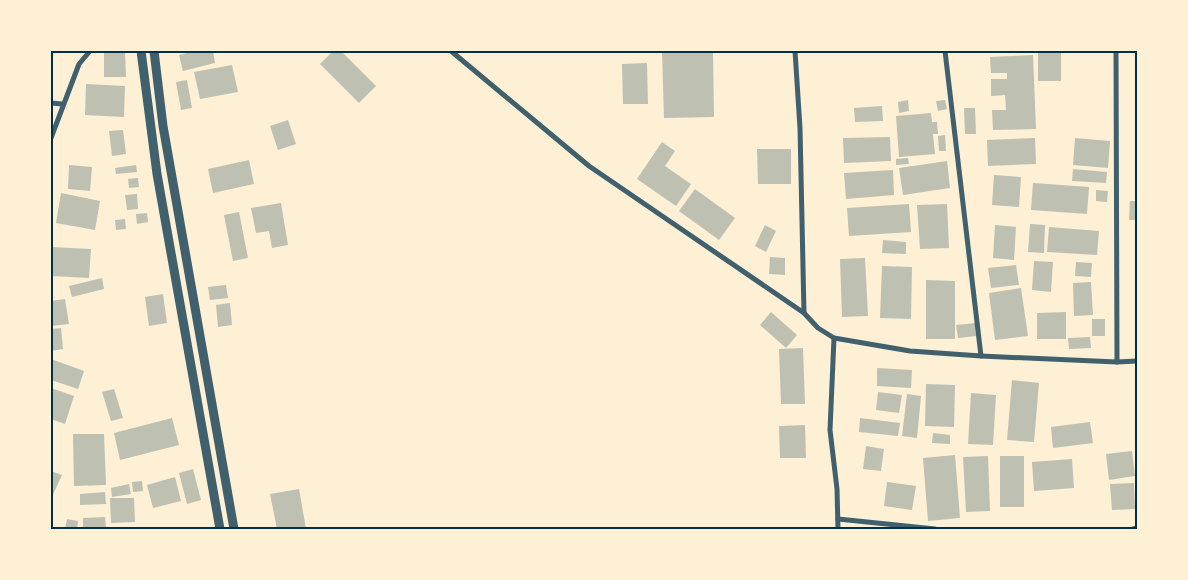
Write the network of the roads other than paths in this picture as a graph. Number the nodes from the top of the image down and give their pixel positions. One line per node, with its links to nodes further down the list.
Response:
1 (90, 51): 9 (street)
2 (141, 51): 17 (street)
3 (154, 51): 18 (street)
4 (451, 51): 11 (street)
5 (794, 51): 11 (street)
6 (945, 51): 13 (street)
7 (1116, 51): 15 (street)
8 (51, 103): 9 (street)
9 (62, 104): 10 (street)
10 (51, 138)
11 (804, 313): 12 (street)
12 (834, 338): 13 (street); 16 (street)
13 (981, 356): 15 (street)
14 (1137, 361): 15 (street)
15 (1117, 362)
16 (838, 519): 19 (street); 20 (street)
17 (220, 529)
18 (234, 529)
19 (838, 529)
20 (935, 529)

